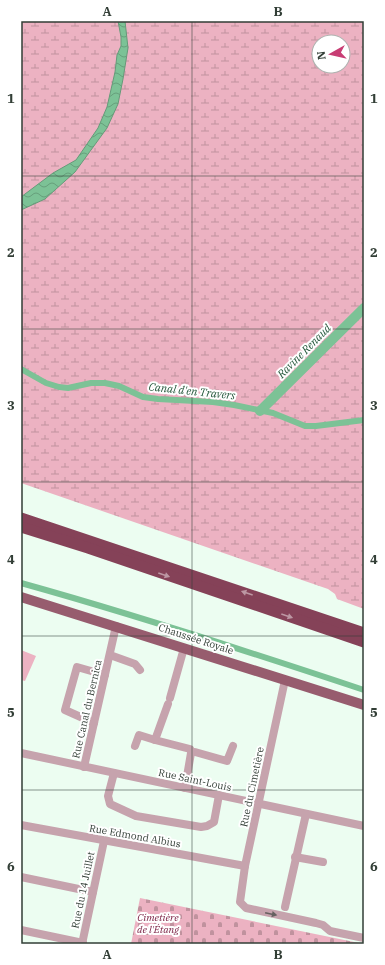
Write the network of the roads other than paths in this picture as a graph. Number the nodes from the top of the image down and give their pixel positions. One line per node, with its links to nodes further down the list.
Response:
1 (21, 518): 5 (highway, one-way to 1)
2 (21, 527): 6 (highway, one-way to 6)
3 (21, 597): 4 (main road, Chaussée Royale)
4 (116, 626): 7 (main road, Chaussée Royale); 8 (street, Rue Canal du Bernica)
5 (364, 632)
6 (364, 642)
7 (184, 648): 11 (main road, Chaussée Royale); 14 (street)
8 (110, 655): 9 (street, Rue Canal du Bernica); 10 (street, Rue Canal du Bernica)
9 (140, 670)
10 (106, 675): 13 (street, Rue Canal du Bernica); 13 (street)
11 (285, 680): 12 (main road, Chaussée Royale); 23 (street, Rue du Cimetière)
12 (364, 705)
13 (94, 723): 19 (street, Rue Canal du Bernica)
14 (155, 740): 15 (street); 17 (street)
15 (136, 746)
16 (234, 746): 17 (street)
17 (192, 751): 21 (street)
18 (21, 753): 19 (street, Rue Saint-Louis)
19 (84, 767): 20 (street, Rue Saint-Louis)
20 (114, 773): 21 (street, Rue Saint-Louis); 22 (street)
21 (185, 788): 22 (street, Rue Saint-Louis)
22 (219, 795): 23 (street, Rue Saint-Louis)
23 (258, 803): 24 (street, Rue Saint-Louis); 30 (street, Rue du Cimetière)
24 (306, 814): 26 (street, Rue Saint-Louis); 28 (street)
25 (21, 825): 27 (street, Rue Edmond Albius)
26 (364, 826)
27 (104, 840): 30 (street, Rue Edmond Albius); 32 (street, Rue du 14 Juillet)
28 (295, 858): 29 (street); 33 (street)
29 (323, 862)
30 (245, 866): 35 (street, Rue du Cimetière, one-way to 35)
31 (21, 877): 32 (street)
32 (93, 892): 36 (street, Rue du 14 Juillet)
33 (285, 907)
34 (21, 930): 36 (street)
35 (364, 938)
36 (83, 943)

